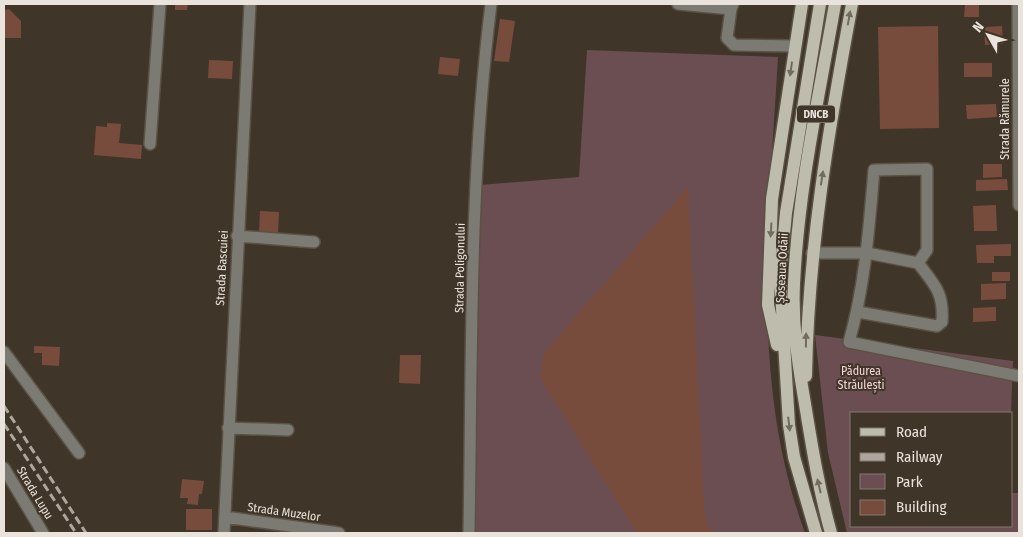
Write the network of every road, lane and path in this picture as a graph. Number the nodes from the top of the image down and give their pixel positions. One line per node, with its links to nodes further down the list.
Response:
1 (160, 4): 12 (street)
2 (250, 4): 14 (street, Strada Bascuiei)
3 (491, 4): 32 (street, Strada Poligonului)
4 (678, 4): 10 (street)
5 (802, 4): 11 (main road)
6 (820, 4): 21 (main road, Șoseaua Odăii / DNCB)
7 (835, 4): 23 (main road, Șoseaua Odăii / DNCB)
8 (852, 4): 16 (main road, one-way to 8)
9 (1018, 4): 13 (street, Strada Rămurele)
10 (732, 7): 11 (street)
11 (794, 46): 21 (main road, one-way to 21)
12 (150, 144)
13 (1019, 205)
14 (237, 236): 15 (street); 24 (street, Strada Bascuiei)
15 (314, 242)
16 (812, 253): 17 (street); 23 (main road, one-way to 16)
17 (866, 253): 18 (street); 18 (street); 19 (street)
18 (918, 263): 19 (street)
19 (858, 312): 22 (street)
20 (4, 352): 26 (street)
21 (784, 375): 33 (main road, Șoseaua Odăii / DNCB, one-way to 33)
22 (1019, 376)
23 (806, 406): 34 (main road, Șoseaua Odăii / DNCB, one-way to 23)
24 (228, 428): 25 (street); 28 (street, Strada Bascuiei)
25 (288, 430)
26 (79, 453)
27 (4, 468): 29 (street, Strada Lupu)
28 (225, 517): 30 (street, Strada Bascuiei); 31 (street, Strada Muzelor)
29 (44, 533)
30 (224, 533)
31 (339, 533)
32 (468, 533)
33 (816, 533)
34 (831, 533)

